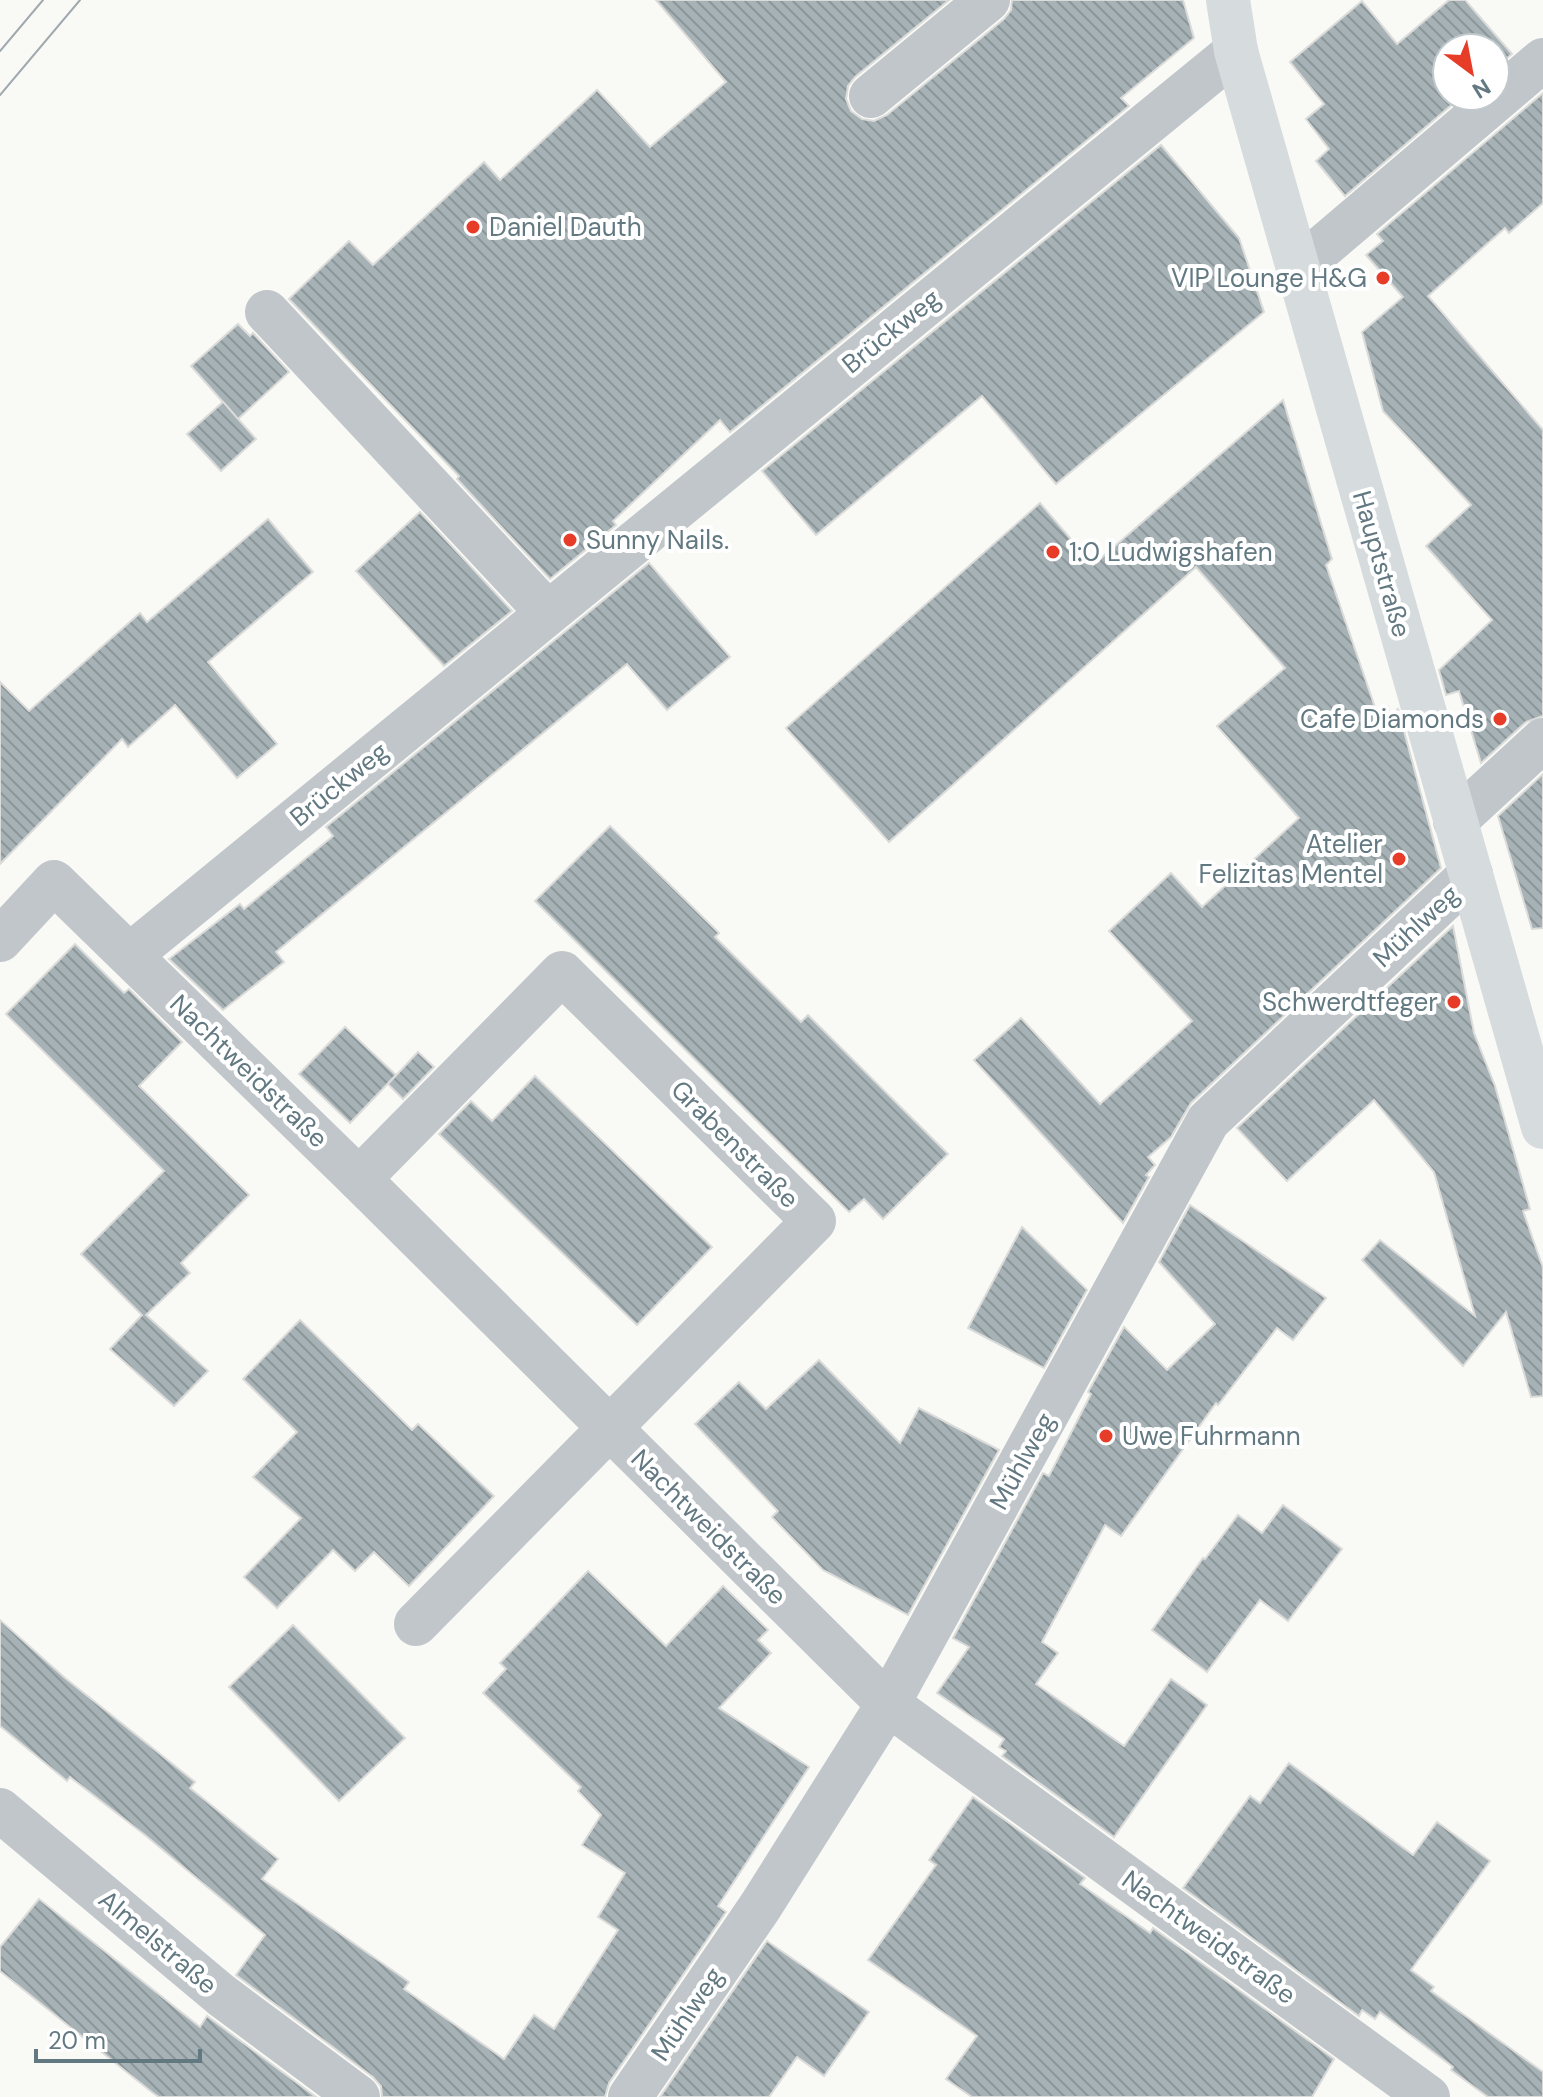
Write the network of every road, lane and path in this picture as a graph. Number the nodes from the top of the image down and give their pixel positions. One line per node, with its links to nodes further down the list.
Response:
1 (988, 0): 5 (street)
2 (1228, 0): 3 (main road, Hauptstraße)
3 (1236, 51): 6 (main road, Hauptstraße); 8 (street, Brückweg)
4 (1543, 60): 6 (street)
5 (871, 96)
6 (1298, 268): 10 (main road, Hauptstraße)
7 (267, 312): 8 (street)
8 (548, 613): 13 (street, Brückweg)
9 (1543, 740): 10 (street)
10 (1455, 821): 11 (main road, Hauptstraße)
11 (1471, 874): 14 (main road, Hauptstraße); 18 (street, Mühlweg)
12 (0, 940): 13 (street, Nachtweidstraße)
13 (130, 955): 15 (street, Nachtweidstraße)
14 (1543, 1127)
15 (359, 1179): 16 (street, Nachtweidstraße); 16 (street, Grabenstraße)
16 (609, 1429): 17 (street, Grabenstraße); 18 (street, Nachtweidstraße)
17 (416, 1624)
18 (888, 1704): 21 (street, Mühlweg); 22 (street, Nachtweidstraße)
19 (0, 1810): 20 (street, Almelstraße)
20 (358, 2097)
21 (630, 2097)
22 (1428, 2097)

